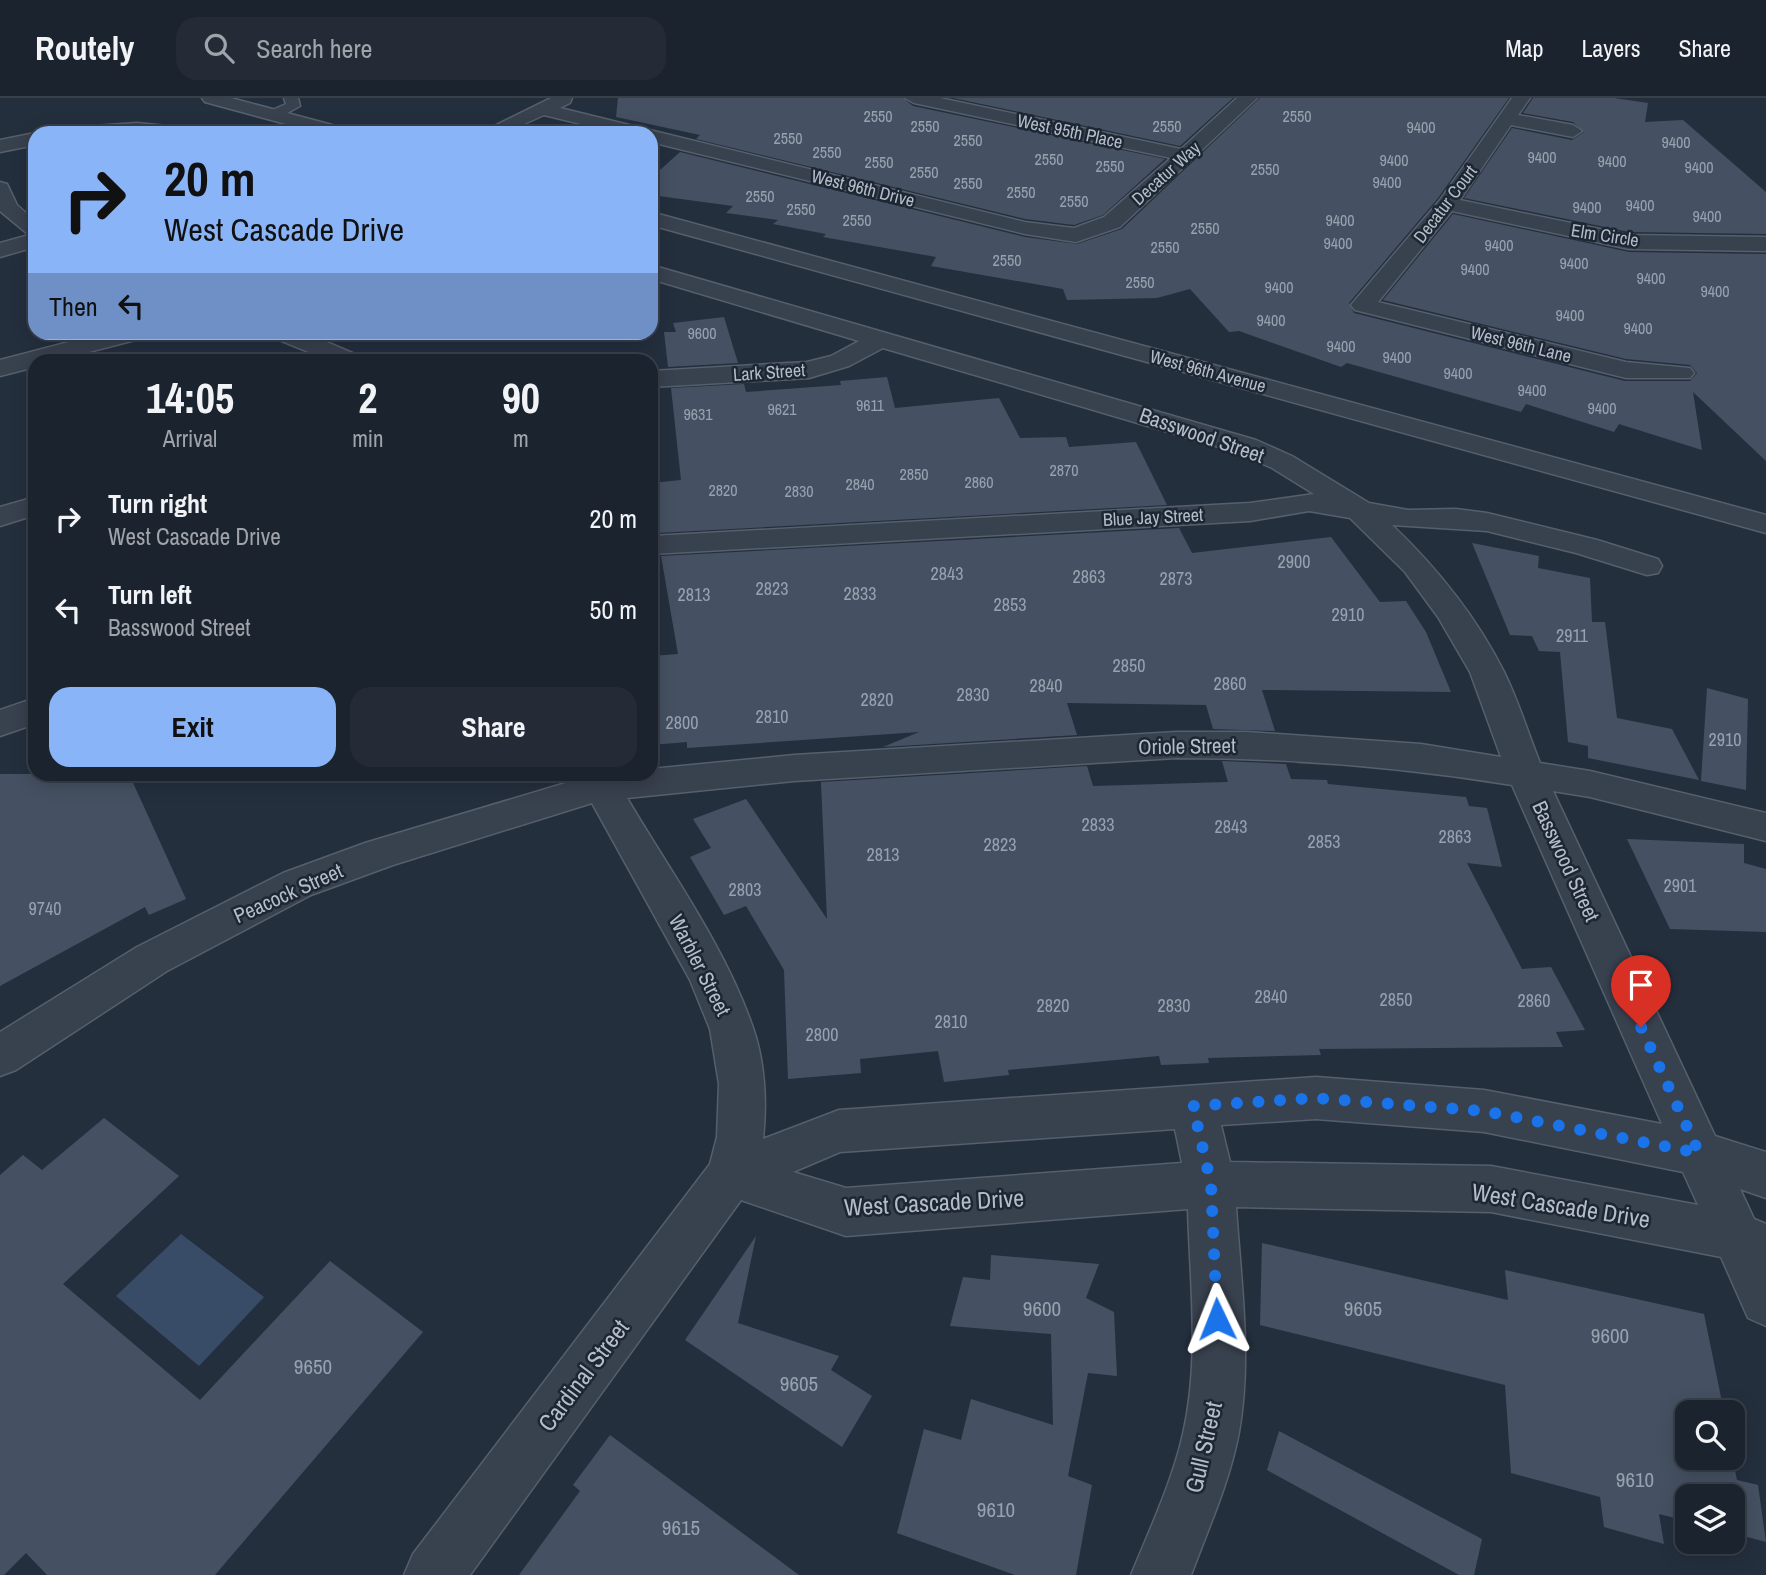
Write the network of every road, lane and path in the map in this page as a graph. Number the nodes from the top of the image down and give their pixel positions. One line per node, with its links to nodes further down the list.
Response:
1 (211, 98): 8 (street)
2 (290, 98): 8 (lane)
3 (566, 98): 7 (street)
4 (914, 98): 17 (street, West 95th Place)
5 (1248, 98): 17 (street, Decatur Way)
6 (1521, 98): 9 (street, Decatur Court)
7 (542, 109): 11 (street); 12 (street)
8 (273, 115): 10 (street)
9 (1507, 119): 13 (street); 19 (street, Decatur Court)
10 (314, 126)
11 (504, 126)
12 (612, 126)
13 (1573, 131)
14 (658, 137): 22 (street, West 96th Drive)
15 (28, 140): 16 (street)
16 (0, 146)
17 (1184, 155): 22 (street, Decatur Way)
18 (0, 188): 21 (street)
19 (1447, 204): 24 (street, Elm Circle); 27 (street, Decatur Court)
20 (658, 220): 40 (street, West 96th Avenue)
21 (28, 226)
22 (1076, 235)
23 (28, 242): 25 (street)
24 (1766, 244)
25 (0, 250)
26 (658, 274): 28 (street, Basswood Street)
27 (1363, 305): 35 (street, West 96th Lane)
28 (880, 339): 36 (street, Lark Street); 38 (street, Basswood Street)
29 (107, 340): 31 (street)
30 (300, 340): 32 (street)
31 (54, 354)
32 (334, 354)
33 (28, 361): 34 (street)
34 (0, 368)
35 (1681, 373)
36 (658, 379)
37 (28, 508): 39 (street)
38 (1358, 509): 41 (street, Blue Jay Street); 42 (street, Blue Jay Street); 45 (street, Basswood Street)
39 (0, 517)
40 (1766, 524)
41 (658, 545)
42 (1647, 566)
43 (28, 713): 44 (street)
44 (0, 724)
45 (1526, 774): 46 (street, Oriole Street); 49 (street, Oriole Street); 55 (street, Basswood Street)
46 (658, 776)
47 (595, 781): 50 (street, Peacock Street)
48 (599, 781): 52 (street, Warbler Street)
49 (1766, 827)
50 (0, 1056)
51 (1193, 1106): 52 (street, West Cascade Drive); 54 (street, Gull Street); 55 (street, West Cascade Drive)
52 (731, 1174): 54 (street, West Cascade Drive); 57 (street, Cardinal Street)
53 (1766, 1175): 55 (street, West Cascade Drive)
54 (1211, 1184): 55 (street, West Cascade Drive); 58 (street, Gull Street)
55 (1730, 1208): 56 (street, Basswood Street)
56 (1766, 1300)
57 (434, 1575)
58 (1161, 1575)

